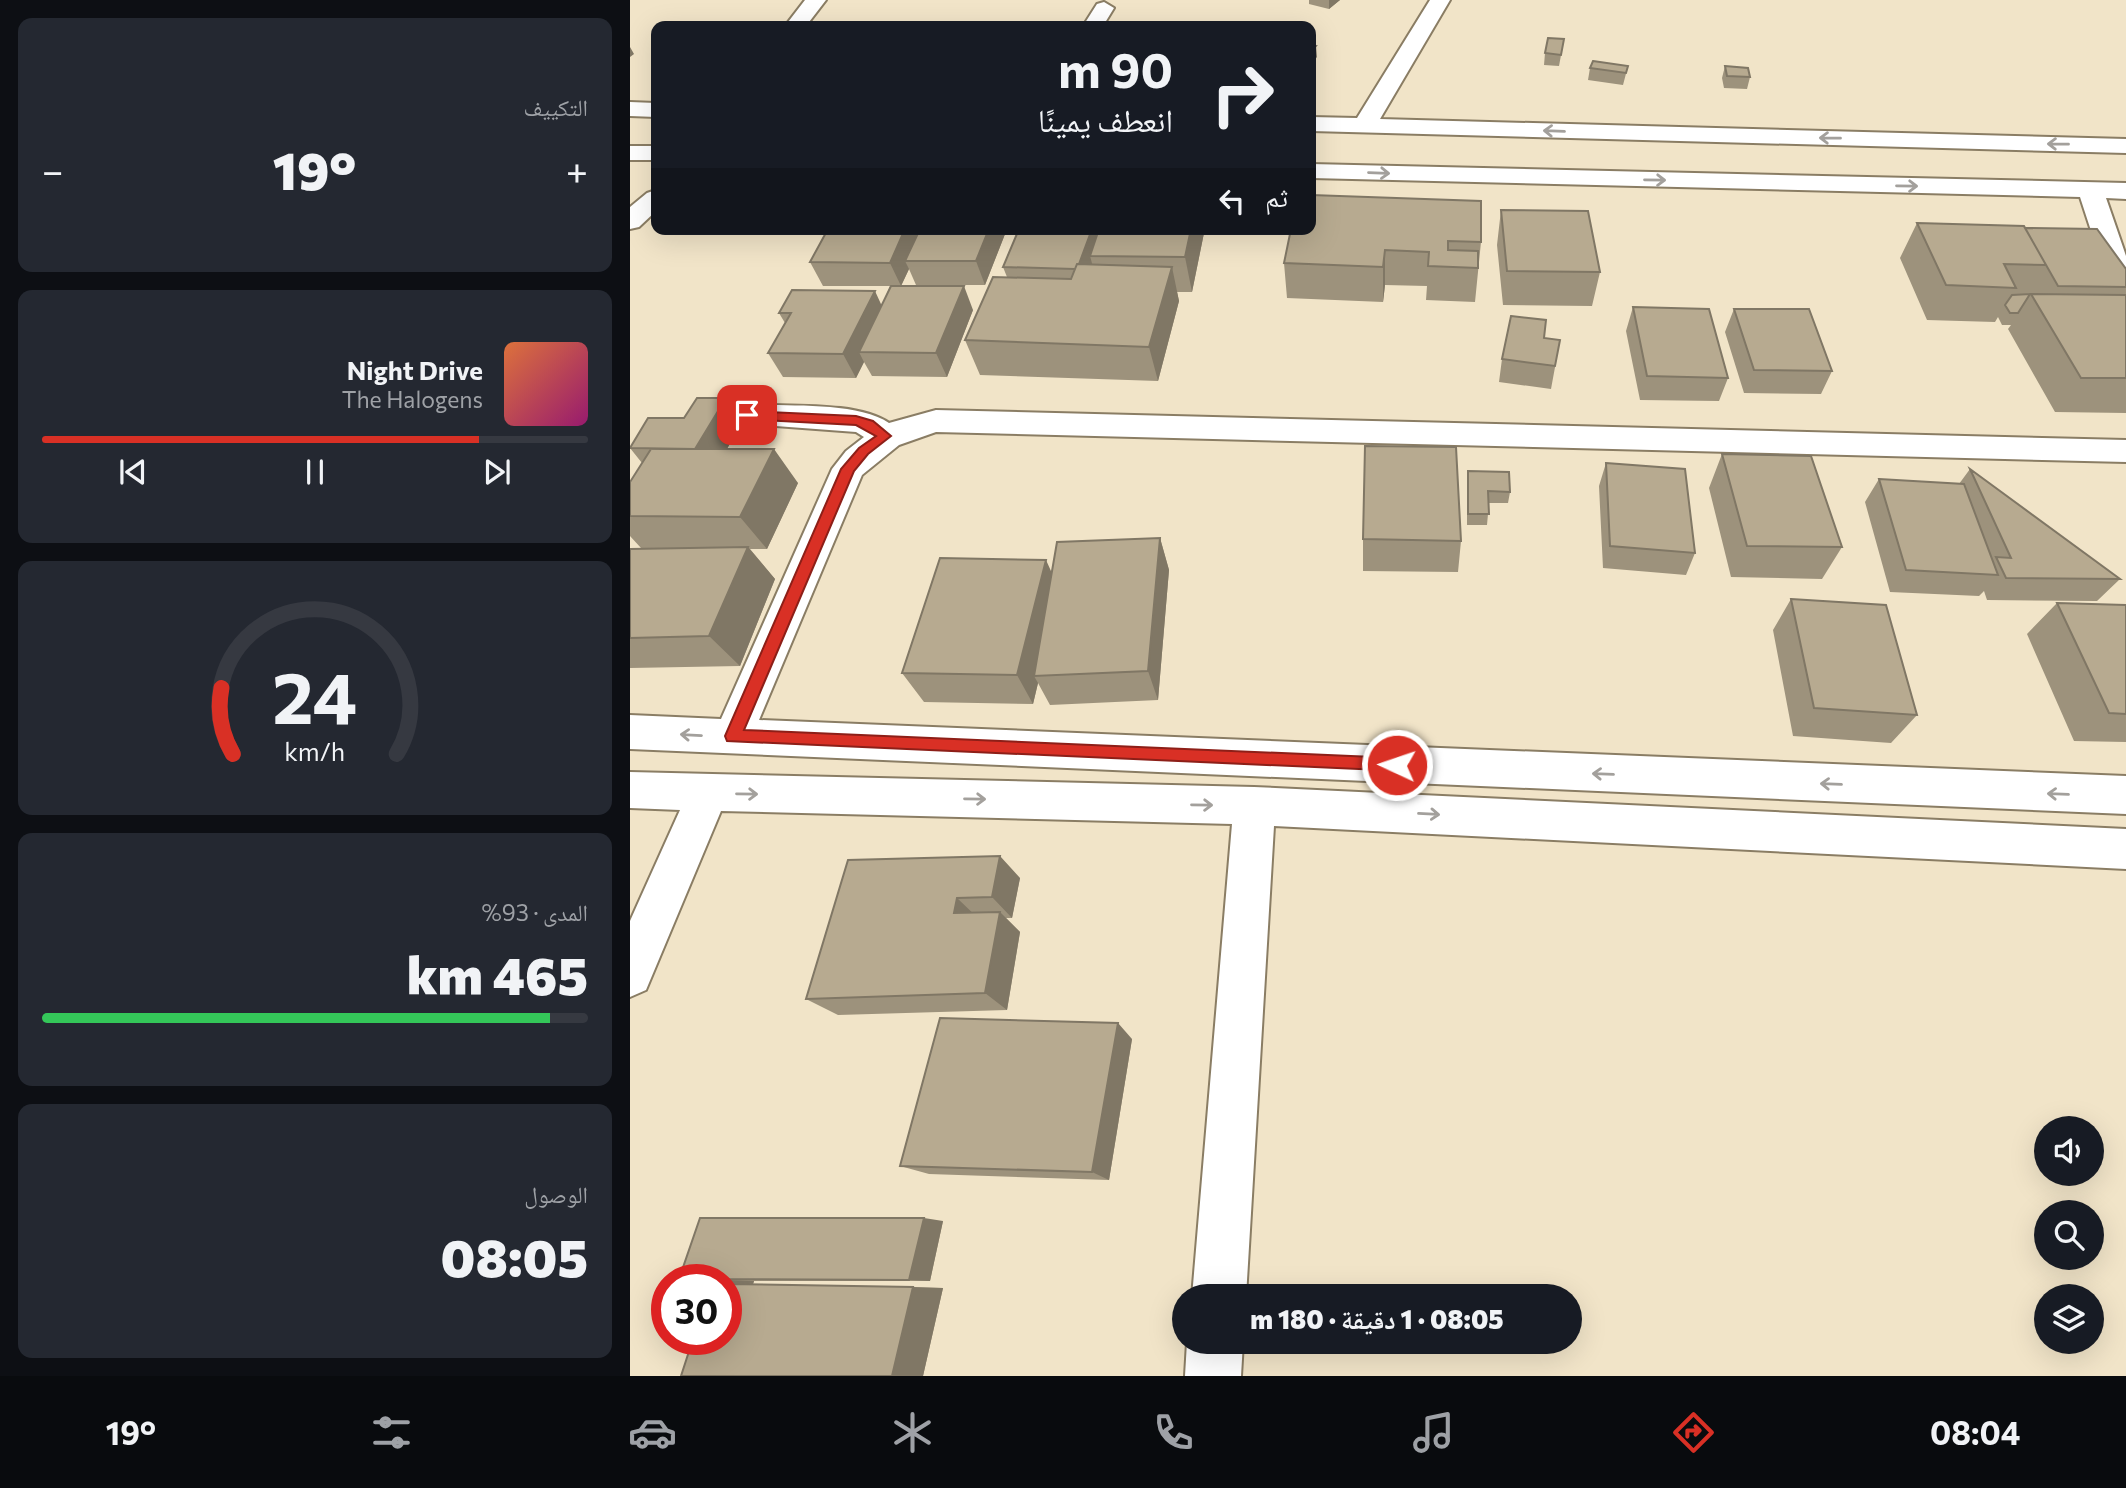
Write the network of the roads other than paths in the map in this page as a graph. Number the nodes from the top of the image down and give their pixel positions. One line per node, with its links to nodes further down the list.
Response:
1 (816, 0): 3 (street)
2 (1440, 0): 5 (street)
3 (799, 21)
4 (1316, 124): 5 (street)
5 (1364, 126): 6 (street)
6 (1441, 128): 7 (street, one-way to 6); 10 (street)
7 (1594, 133): 8 (street, one-way to 7); 11 (street)
8 (2126, 146)
9 (1316, 171): 10 (street, one-way to 10)
10 (1434, 174): 11 (street)
11 (1602, 178): 12 (street, one-way to 12)
12 (2090, 190): 13 (street); 16 (street)
13 (2126, 191)
14 (651, 202): 15 (street)
15 (630, 221)
16 (2126, 295)
17 (747, 415): 18 (street)
18 (885, 436): 19 (street); 21 (street)
19 (2126, 451)
20 (630, 732): 21 (street, one-way to 20)
21 (733, 736): 24 (street, one-way to 21)
22 (630, 790): 23 (street)
23 (708, 793): 25 (street, one-way to 25); 27 (street)
24 (2126, 794)
25 (1254, 806): 26 (street, one-way to 26); 28 (street)
26 (2126, 849)
27 (630, 974)
28 (1220, 1284)
29 (1214, 1354): 30 (street)
30 (1213, 1376)

